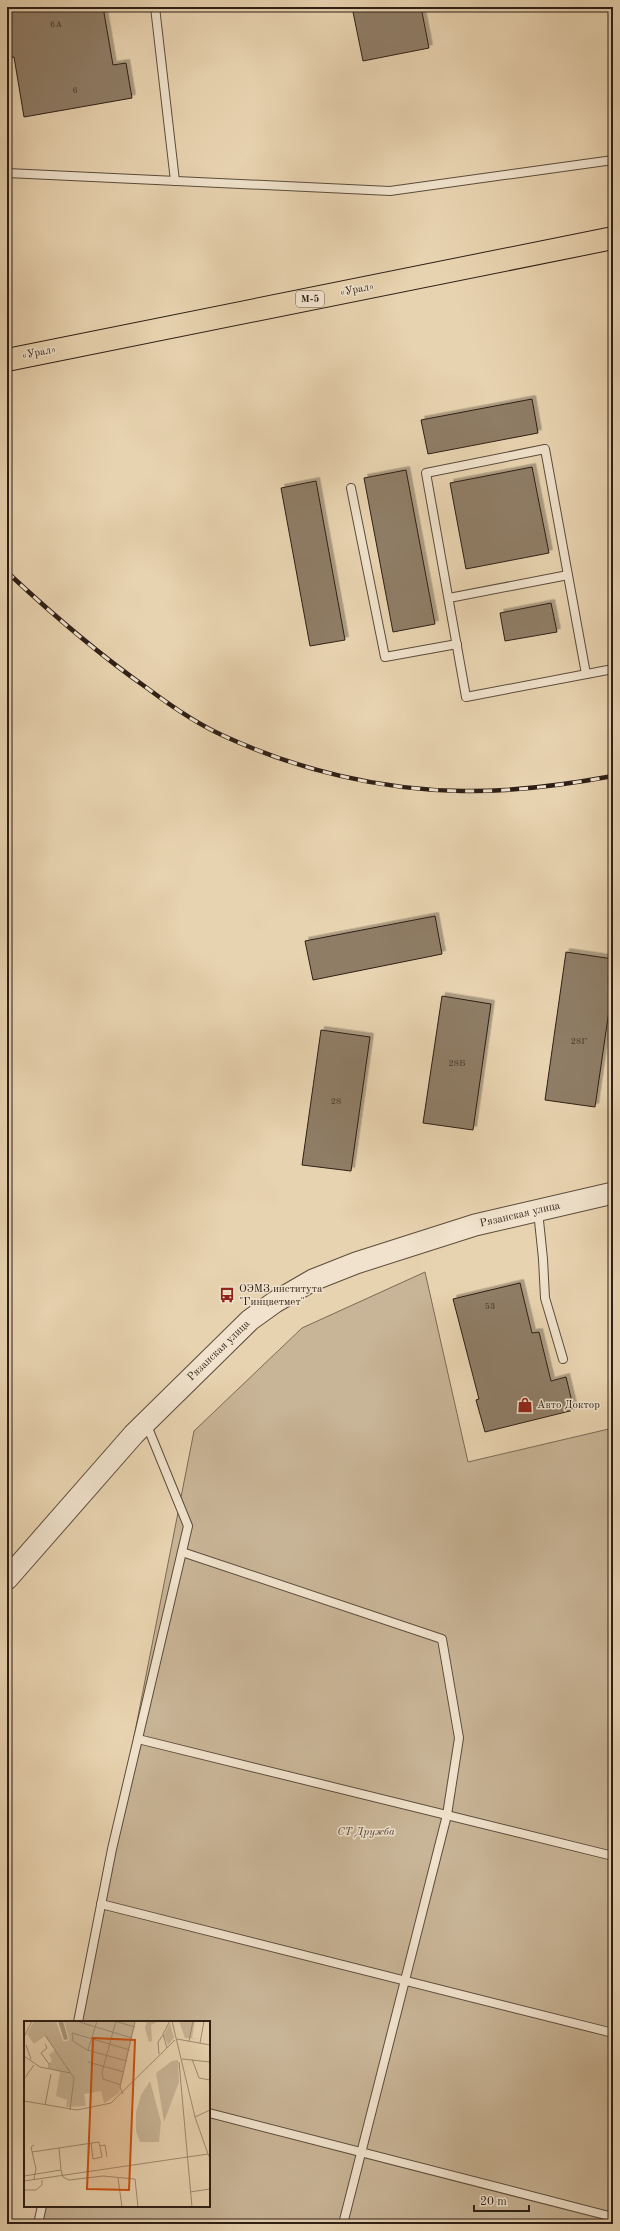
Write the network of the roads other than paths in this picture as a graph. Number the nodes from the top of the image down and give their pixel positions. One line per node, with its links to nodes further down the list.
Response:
1 (155, 7): 4 (lane)
2 (613, 160): 4 (lane)
3 (7, 173): 4 (lane)
4 (175, 181)
5 (613, 238): 6 (highway, «Урал» / М-5)
6 (7, 360)
7 (351, 488): 10 (lane)
8 (568, 575): 9 (lane); 9 (lane); 12 (lane)
9 (449, 598): 10 (lane)
10 (457, 644): 12 (lane)
11 (613, 669): 12 (lane)
12 (586, 674)
13 (613, 1193): 14 (street, Рязанская улица)
14 (538, 1210): 15 (lane); 16 (street, Рязанская улица)
15 (563, 1359)
16 (145, 1422): 17 (lane); 18 (street, Рязанская улица)
17 (182, 1552): 19 (lane); 20 (lane)
18 (7, 1579)
19 (138, 1739): 20 (lane); 22 (lane)
20 (447, 1815): 21 (lane); 23 (lane)
21 (613, 1856)
22 (101, 1904): 23 (lane); 24 (lane)
23 (404, 1980): 25 (lane); 27 (lane)
24 (78, 2021)
25 (613, 2033)
26 (210, 2113): 27 (lane)
27 (361, 2152): 29 (lane); 31 (lane)
28 (42, 2207): 30 (lane)
29 (613, 2217)
30 (38, 2224)
31 (343, 2224)

